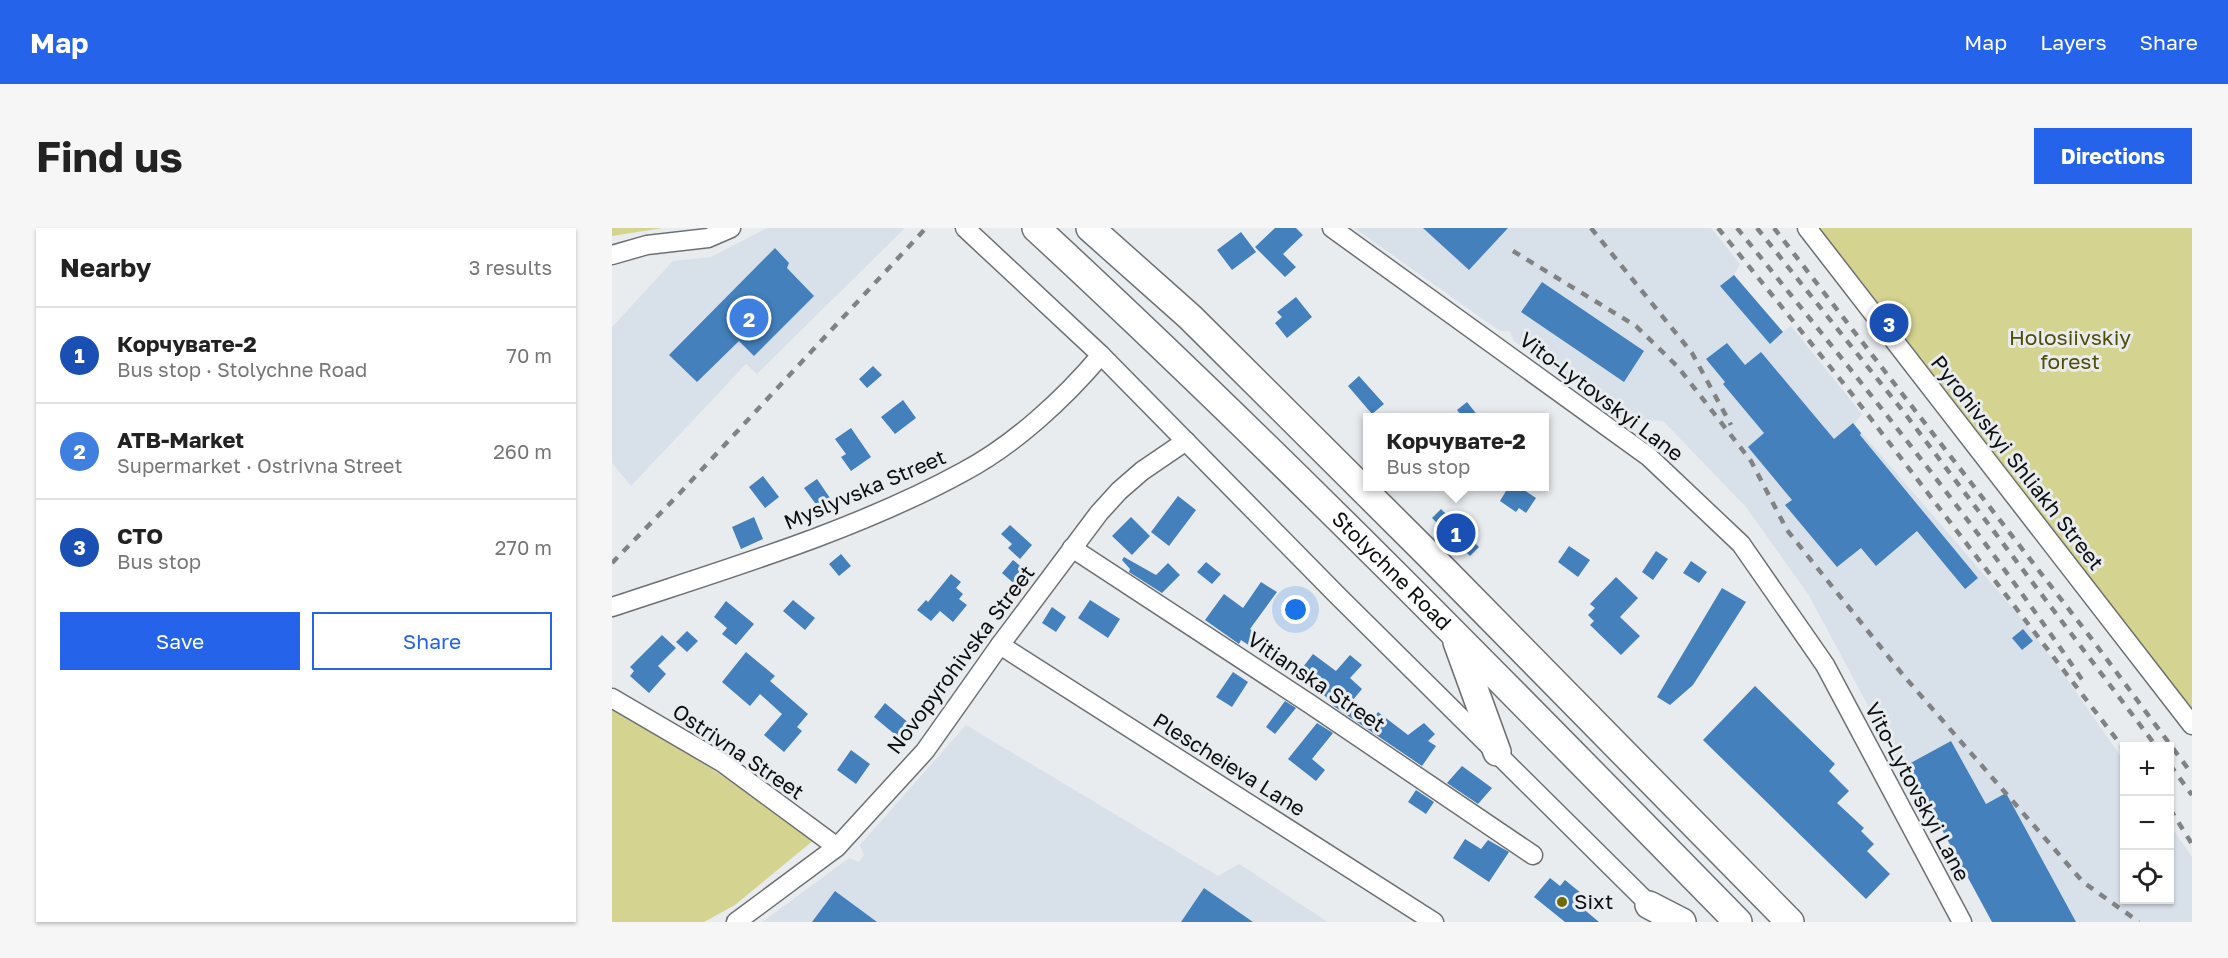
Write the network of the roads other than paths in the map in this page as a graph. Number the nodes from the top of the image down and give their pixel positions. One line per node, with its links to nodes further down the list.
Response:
1 (731, 228): 7 (street)
2 (965, 228): 8 (street)
3 (1036, 228): 14 (highway, Stolychne Road)
4 (1090, 228): 10 (highway, Stolychne Road)
5 (1332, 228): 27 (street, Vito-Lytovskyi Lane)
6 (1807, 228): 17 (street, Pyrohivskyi Shliakh Street)
7 (612, 255)
8 (1101, 356): 9 (street); 13 (street, Myslyvska Street)
9 (1186, 441): 12 (street, Novopyrohivska Street); 18 (street)
10 (1363, 489)
11 (1365, 491): 26 (highway, Stolychne Road)
12 (1072, 548): 15 (street, Novopyrohivska Street); 20 (street, Vitianska Street)
13 (612, 607)
14 (1455, 636): 18 (highway); 25 (highway, Stolychne Road)
15 (1000, 645): 19 (street, Novopyrohivska Street); 23 (street, Plescheieva Lane)
16 (612, 698): 19 (street, Ostrivna Street)
17 (2192, 725)
18 (1497, 752): 21 (street)
19 (837, 846): 22 (street, Novopyrohivska Street)
20 (1533, 855)
21 (1658, 913): 24 (highway)
22 (736, 922)
23 (1434, 922)
24 (1682, 922)
25 (1738, 922)
26 (1790, 922)
27 (1962, 922)

